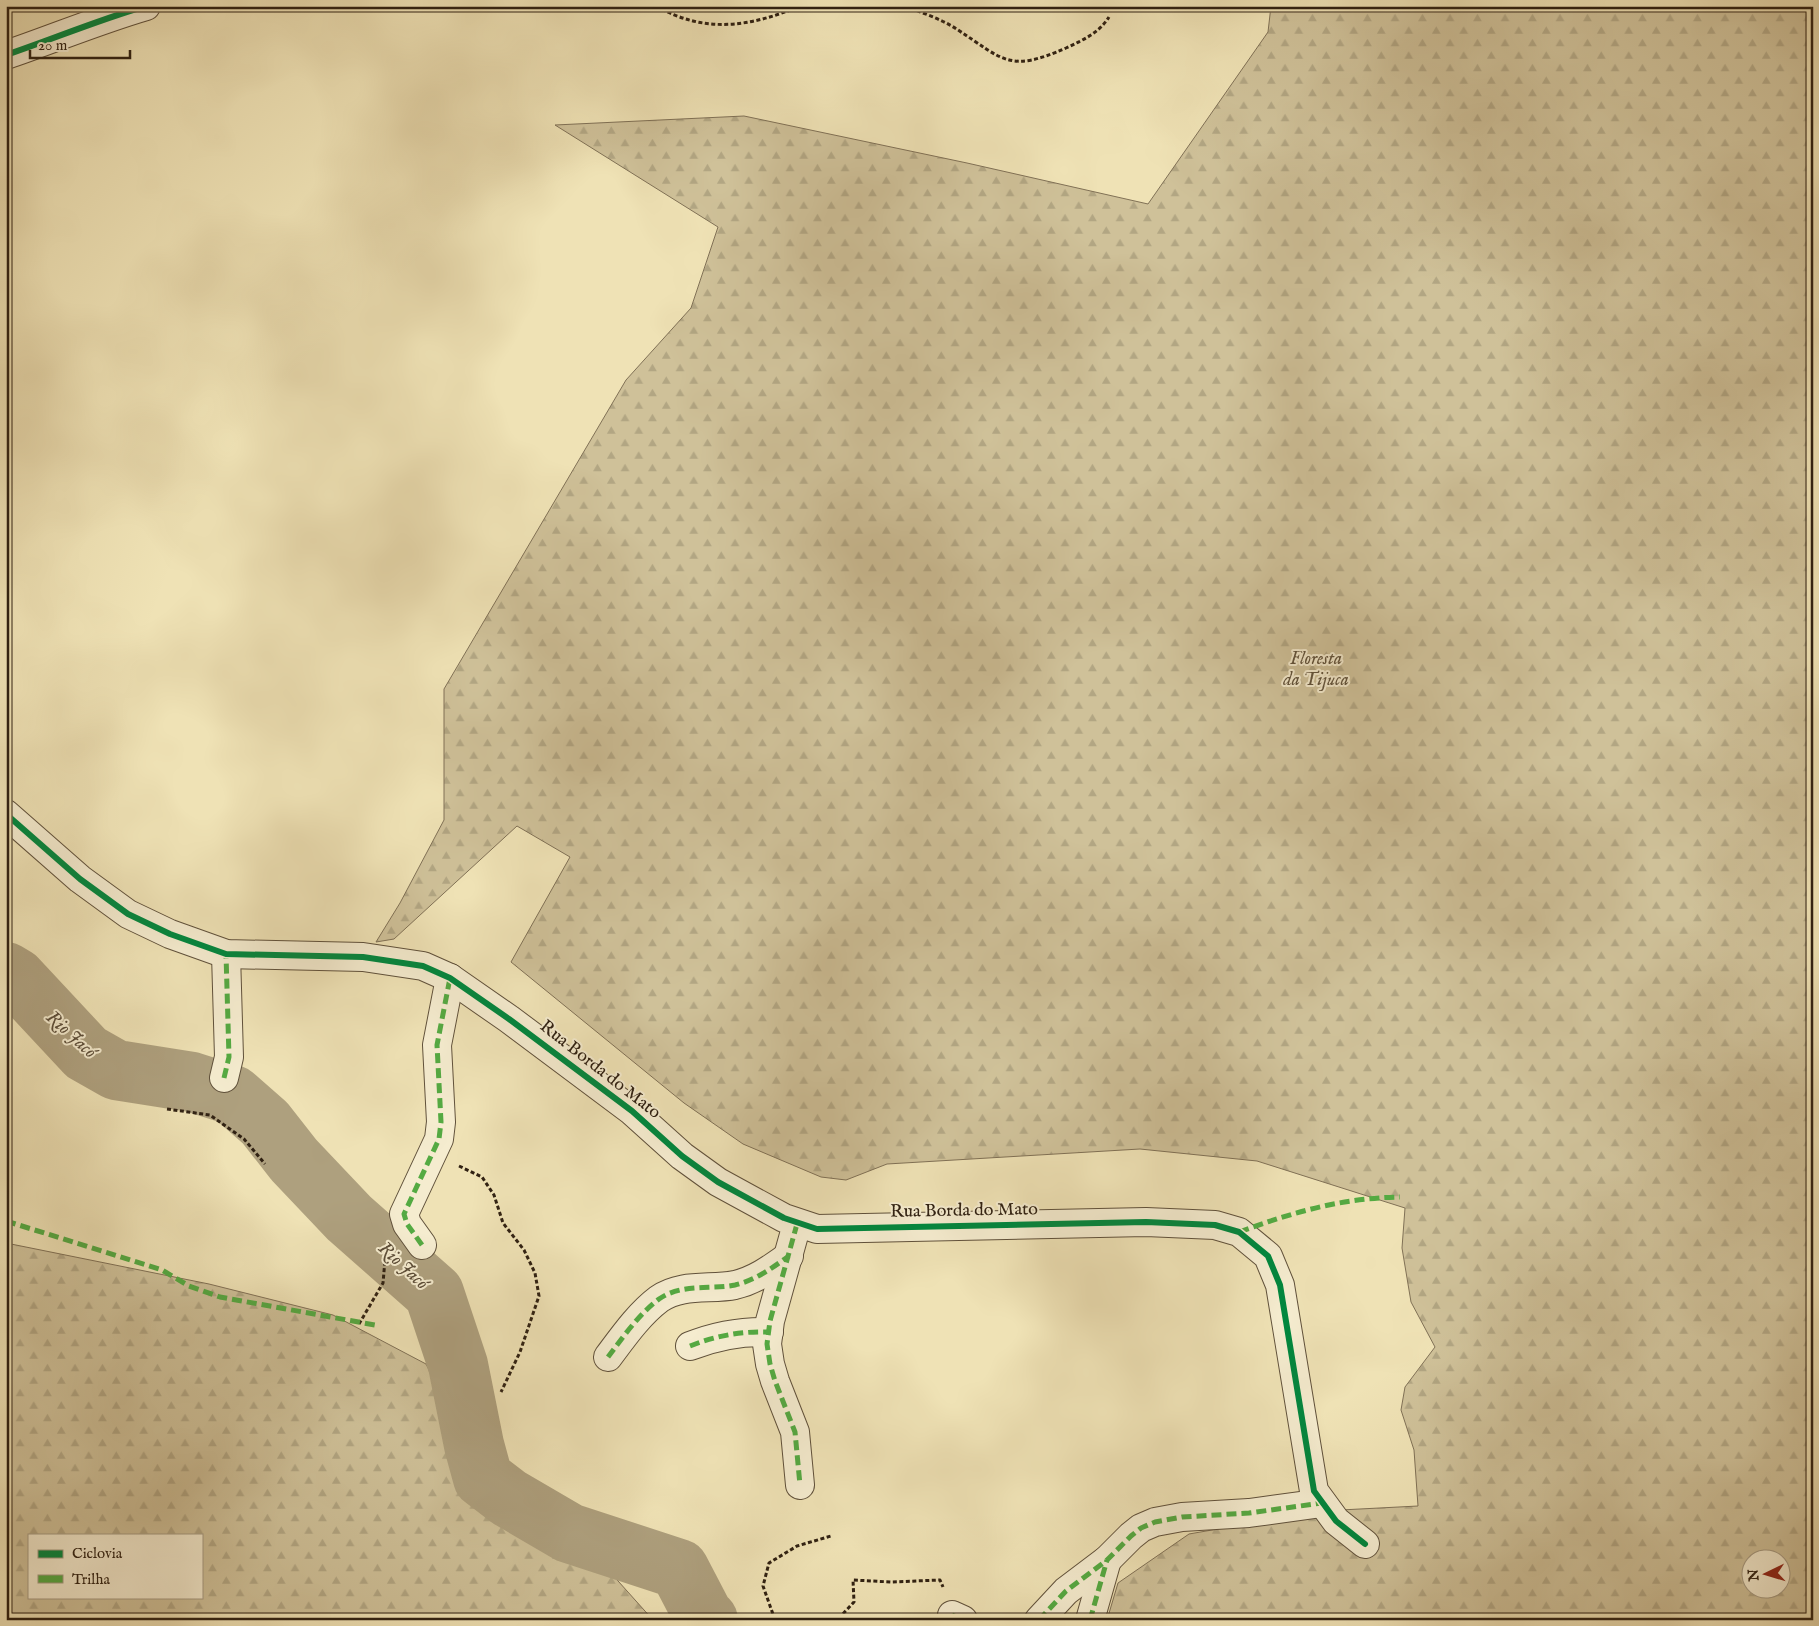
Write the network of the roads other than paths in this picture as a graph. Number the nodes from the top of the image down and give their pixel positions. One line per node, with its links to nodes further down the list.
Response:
1 (146, 6): 2 (street)
2 (6, 55)
3 (6, 814): 4 (street, Rua Borda do Mato)
4 (226, 954): 5 (street, Rua Borda do Mato); 6 (street)
5 (450, 978): 7 (street, Rua Borda do Mato); 8 (street)
6 (224, 1078)
7 (797, 1224): 9 (street); 14 (street, Rua Borda do Mato)
8 (422, 1245)
9 (789, 1256): 10 (street); 12 (street)
10 (769, 1332): 11 (street); 13 (street)
11 (690, 1346)
12 (608, 1357)
13 (800, 1486)
14 (1322, 1503): 15 (street); 16 (street)
15 (1365, 1544)
16 (1107, 1560): 17 (street); 18 (street)
17 (1039, 1620)
18 (1090, 1620)

